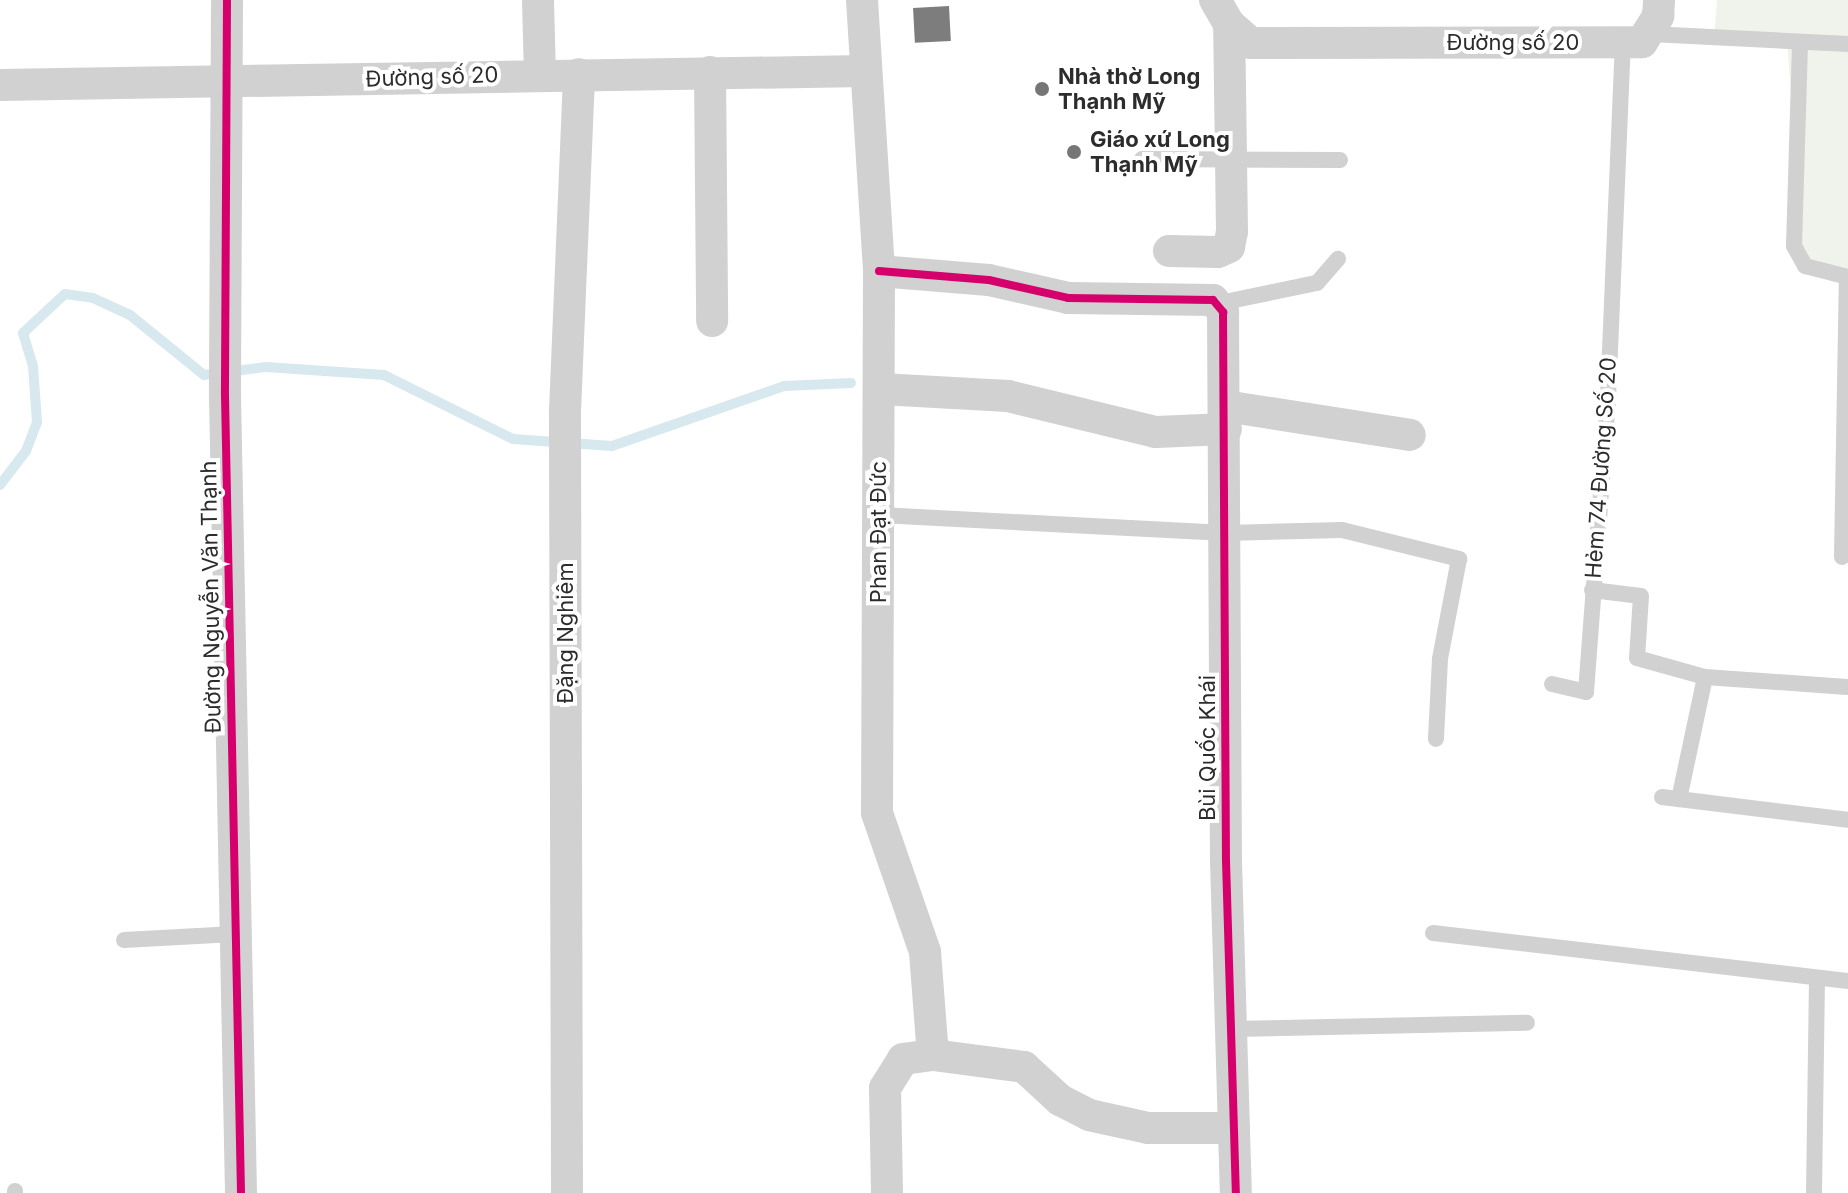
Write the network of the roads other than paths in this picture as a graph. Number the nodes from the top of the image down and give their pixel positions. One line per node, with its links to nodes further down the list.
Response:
1 (227, 0): 13 (street, Đường Nguyễn Văn Thạnh)
2 (538, 0): 11 (street)
3 (862, 0): 9 (street, Phan Đạt Đức)
4 (1659, 0): 6 (street)
5 (1222, 12): 6 (street, Đường số 20); 16 (street)
6 (1637, 38): 7 (lane, Đường số 20); 31 (lane, Hẻm 74 Đường Số 20)
7 (1800, 44): 8 (lane, Đường số 20); 21 (lane)
8 (1848, 44)
9 (865, 71): 10 (street, Đường số 20); 20 (street, Phan Đạt Đức)
10 (710, 72): 12 (street, Đường số 20); 23 (street)
11 (540, 74): 12 (street, Đường số 20); 13 (street, Đường số 20)
12 (579, 74): 47 (street, Đặng Nghiêm)
13 (228, 83): 14 (street, Đường số 20); 38 (street, Đường Nguyễn Văn Thạnh)
14 (0, 85)
15 (1142, 159): 16 (lane)
16 (1228, 160): 17 (lane); 18 (street)
17 (1340, 160)
18 (1169, 251)
19 (1338, 259): 22 (lane)
20 (879, 271): 22 (street); 24 (street, Phan Đạt Đức)
21 (1848, 277): 27 (lane)
22 (1220, 303): 25 (street, Bùi Quốc Khái)
23 (712, 321)
24 (881, 391): 25 (street); 28 (street, Phan Đạt Đức)
25 (1226, 418): 26 (street); 29 (street, Bùi Quốc Khái)
26 (1410, 435)
27 (1847, 455): 30 (lane)
28 (880, 515): 29 (lane); 44 (street, Phan Đạt Đức)
29 (1226, 533): 35 (lane); 43 (street, Bùi Quốc Khái)
30 (1842, 557)
31 (1592, 590): 32 (lane, Hẻm 74 Đường Số 20); 33 (lane)
32 (1705, 677): 34 (lane); 36 (lane)
33 (1552, 684)
34 (1847, 687)
35 (1436, 739)
36 (1848, 820)
37 (1433, 933): 40 (lane)
38 (235, 934): 39 (lane); 46 (street, Đường Nguyễn Văn Thạnh)
39 (124, 940)
40 (1817, 978): 41 (lane); 50 (lane)
41 (1848, 981)
42 (1527, 1023): 43 (lane)
43 (1231, 1029): 45 (street, Bùi Quốc Khái)
44 (933, 1055): 45 (street); 48 (street)
45 (1234, 1128): 49 (street, Bùi Quốc Khái)
46 (241, 1193)
47 (567, 1193)
48 (887, 1193)
49 (1236, 1193)
50 (1814, 1193)

